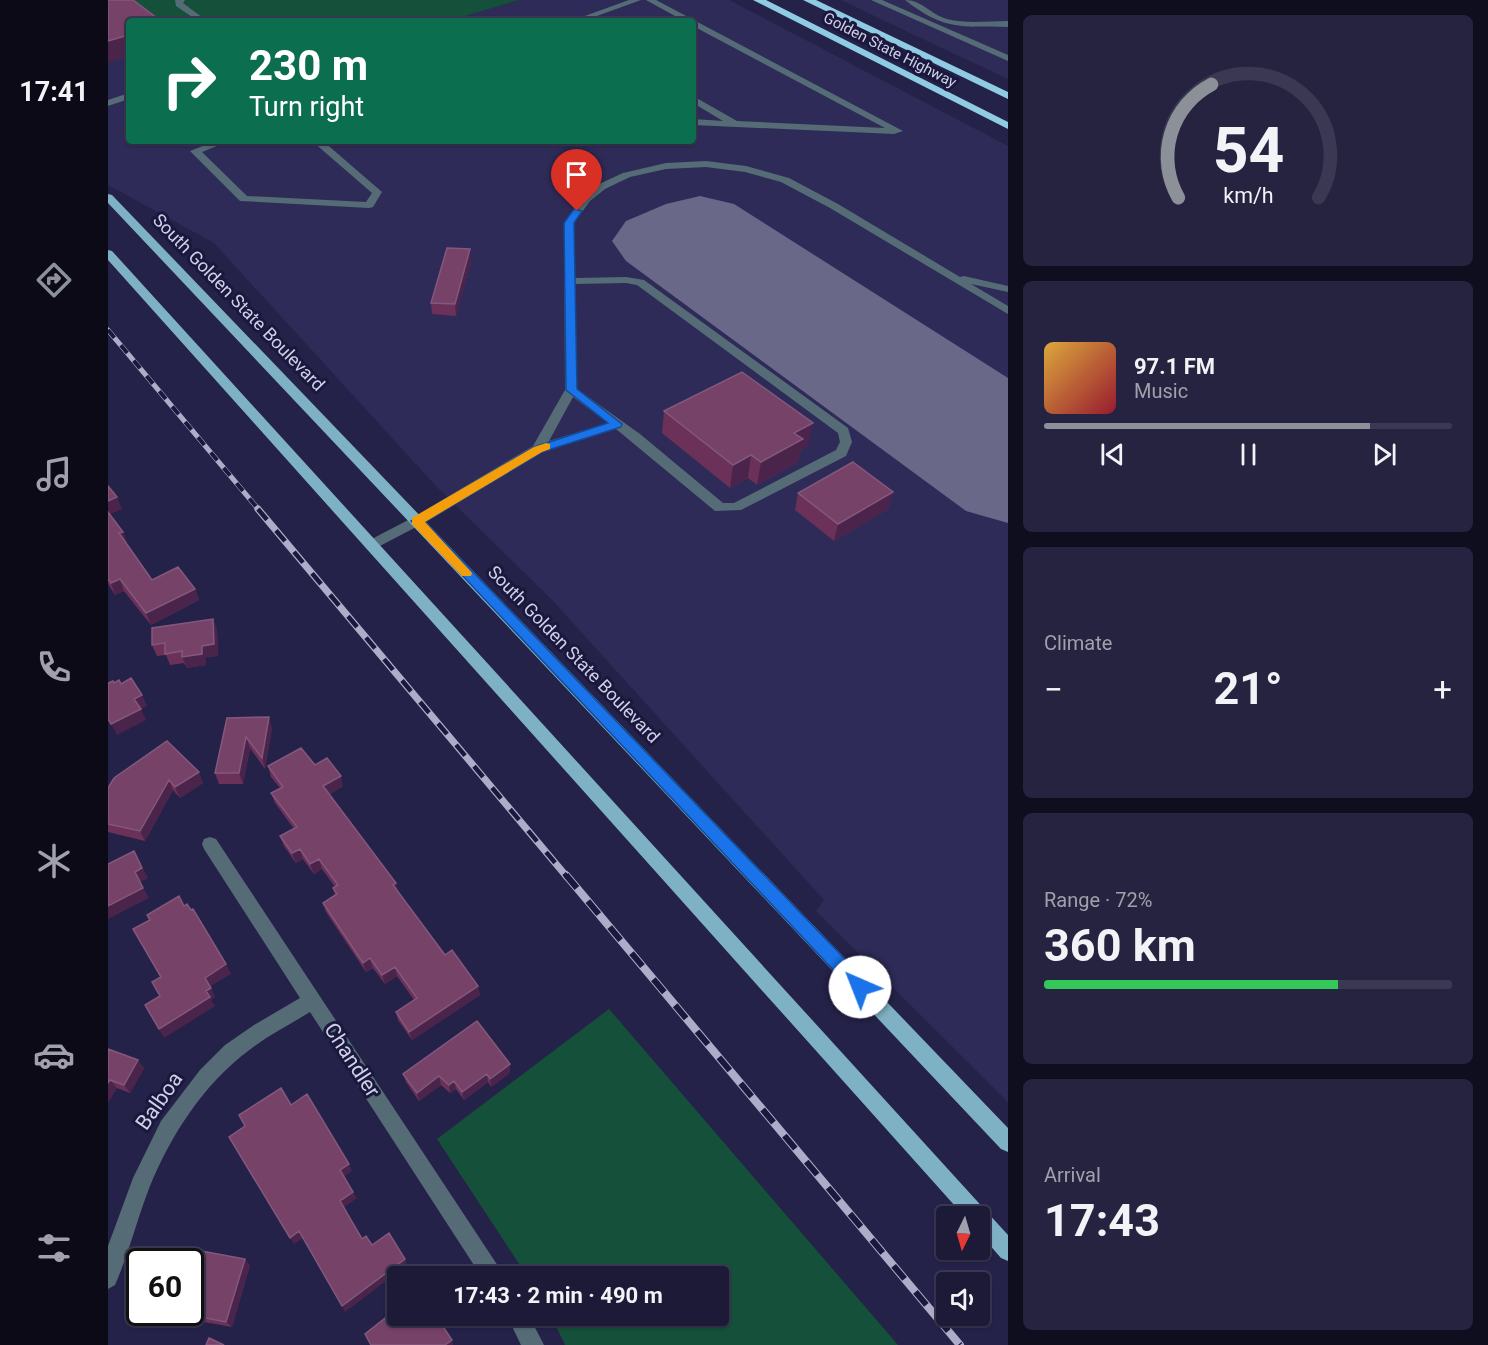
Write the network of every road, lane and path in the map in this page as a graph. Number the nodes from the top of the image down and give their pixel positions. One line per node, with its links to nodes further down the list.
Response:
1 (180, 0): 9 (street)
2 (637, 0): 10 (street)
3 (650, 0): 11 (street)
4 (758, 0): 21 (highway, Golden State Highway)
5 (808, 0): 15 (highway, Golden State Highway)
6 (874, 0): 8 (street)
7 (909, 0): 8 (street); 12 (street)
8 (891, 7): 14 (street)
9 (199, 18)
10 (584, 18)
11 (684, 18)
12 (1008, 24)
13 (696, 25): 20 (street)
14 (1008, 58)
15 (1008, 96)
16 (126, 97): 18 (street)
17 (696, 101): 20 (street)
18 (108, 103)
19 (696, 122): 20 (street)
20 (737, 124)
21 (1008, 126)
22 (215, 144): 23 (street)
23 (321, 144)
24 (108, 197): 33 (main road, South Golden State Boulevard)
25 (108, 253): 34 (main road)
26 (950, 276): 27 (street); 28 (street); 29 (street)
27 (568, 281): 30 (street); 31 (street)
28 (1008, 289)
29 (1008, 310)
30 (572, 390): 31 (street); 32 (street)
31 (617, 424): 32 (street)
32 (538, 449): 33 (street)
33 (417, 521): 34 (street); 37 (main road, South Golden State Boulevard)
34 (371, 545): 38 (main road)
35 (210, 844): 36 (street, Chandler)
36 (313, 1000): 41 (street, Chandler); 42 (street, Balboa)
37 (1008, 1142)
38 (967, 1206)
39 (990, 1231): 40 (main road)
40 (1008, 1251)
41 (486, 1266)
42 (108, 1278)
43 (523, 1326): 44 (street)
44 (533, 1345)

